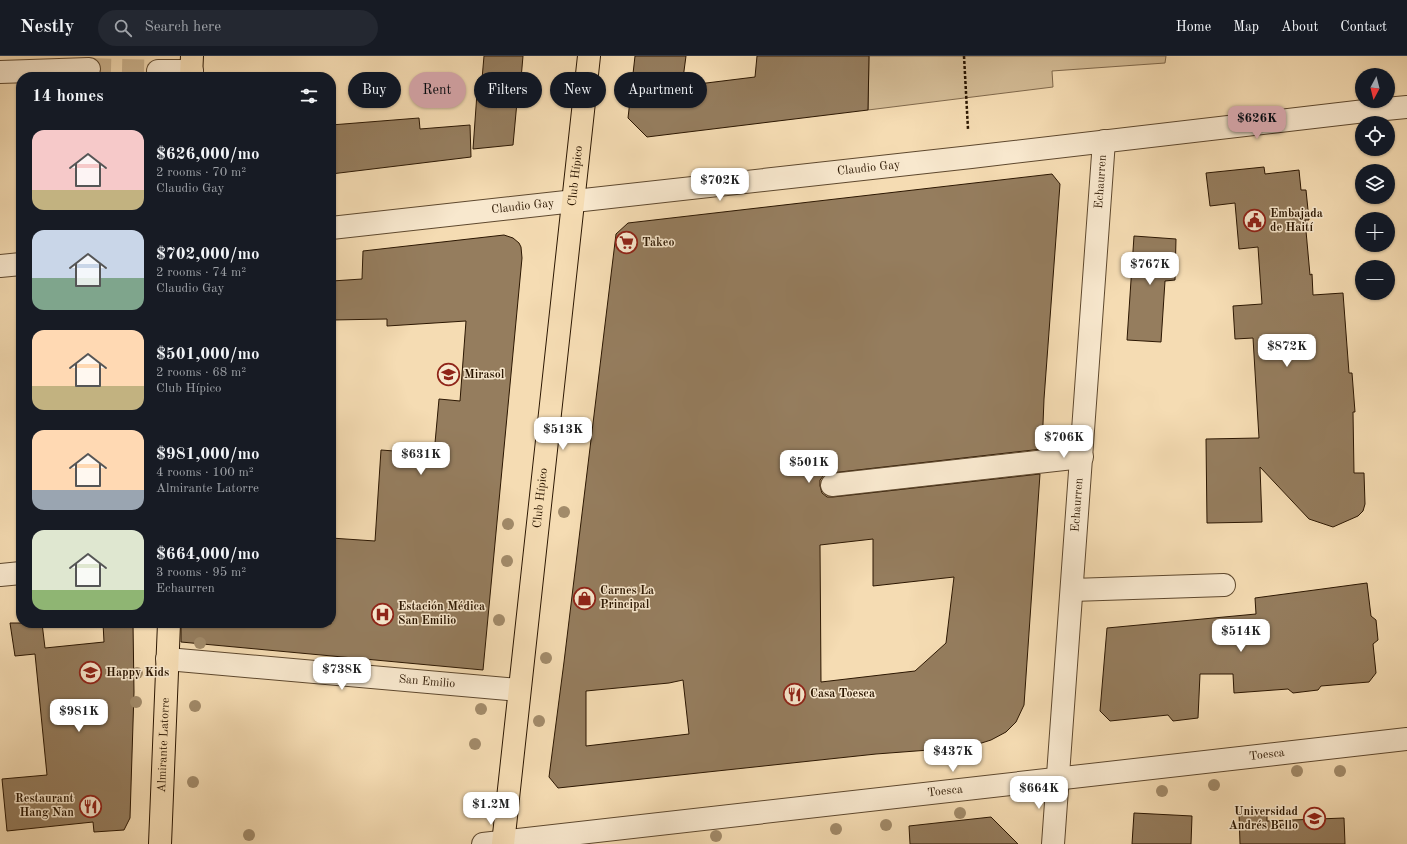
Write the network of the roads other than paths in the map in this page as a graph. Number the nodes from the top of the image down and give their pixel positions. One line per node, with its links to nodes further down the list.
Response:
1 (589, 56): 8 (main road, Club Hípico)
2 (192, 68): 4 (street)
3 (89, 69): 5 (street)
4 (158, 71)
5 (0, 72)
6 (1407, 107): 7 (street, Claudio Gay)
7 (1104, 141): 8 (street, Claudio Gay); 12 (street, Echaurren)
8 (574, 201): 9 (street, Claudio Gay); 20 (main road, Club Hípico)
9 (336, 227)
10 (16, 264): 11 (street)
11 (0, 266)
12 (1082, 457): 13 (street); 17 (street, Echaurren)
13 (832, 485)
14 (16, 573): 15 (street)
15 (0, 575)
16 (1224, 585): 17 (street)
17 (1072, 590): 22 (street, Echaurren)
18 (169, 628): 19 (main road, Almirante Latorre)
19 (168, 659): 20 (street, San Emilio); 24 (main road, Almirante Latorre)
20 (519, 690): 23 (main road, Club Hípico)
21 (1407, 739): 22 (street, Toesca)
22 (1059, 779): 23 (street, Toesca); 25 (street, Echaurren)
23 (496, 843)
24 (160, 844)
25 (1053, 844)

